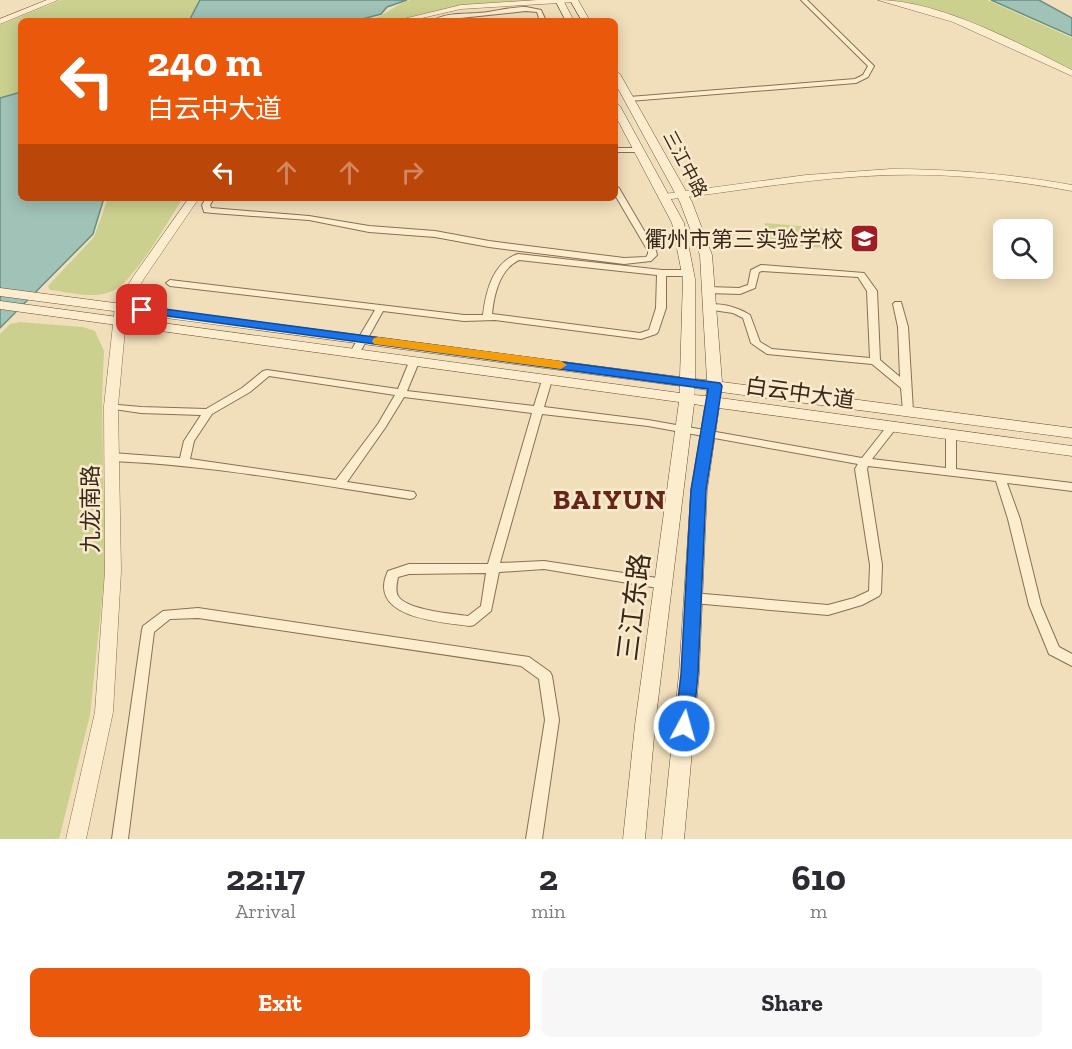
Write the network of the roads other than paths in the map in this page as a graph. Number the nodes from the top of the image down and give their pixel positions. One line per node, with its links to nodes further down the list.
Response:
1 (54, 0): 11 (street)
2 (574, 0): 5 (street); 10 (main road)
3 (804, 0): 14 (street)
4 (882, 0): 12 (street)
5 (560, 1): 6 (street); 9 (main road)
6 (412, 18)
7 (443, 18): 8 (street)
8 (542, 18)
9 (568, 18)
10 (583, 18)
11 (0, 22)
12 (1072, 73)
13 (618, 79): 14 (main road, 三江中路)
14 (629, 99): 20 (main road, 三江中路)
15 (618, 113): 17 (main road, 三江中路)
16 (618, 150): 17 (street)
17 (638, 150): 21 (main road, 三江中路)
18 (1072, 188): 20 (street)
19 (618, 193): 23 (street)
20 (683, 195): 21 (street); 27 (main road, 三江中路)
21 (664, 197): 25 (main road, 三江中路)
22 (192, 201): 33 (street, 九龙南路)
23 (208, 201)
24 (662, 273): 25 (street); 34 (street); 34 (street)
25 (688, 273): 41 (main road, 三江中路)
26 (170, 283): 32 (street)
27 (708, 290): 31 (main road, 三江中路); 38 (street)
28 (0, 291): 33 (main road, 白云中大道)
29 (898, 304): 40 (street)
30 (0, 306): 33 (main road, 白云中大道)
31 (709, 307): 38 (street); 43 (main road, 三江中路)
32 (380, 309): 34 (street); 35 (street)
33 (120, 314): 35 (main road, 白云中大道); 36 (main road, 白云中大道); 44 (street, 九龙南路)
34 (487, 316)
35 (362, 339): 36 (street); 41 (main road, 白云中大道)
36 (354, 354): 37 (main road, 白云中大道)
37 (414, 362): 39 (main road, 白云中大道); 42 (street)
38 (875, 362): 40 (street)
39 (547, 380): 41 (main road, 白云中大道); 45 (street)
40 (906, 387): 46 (street)
41 (687, 390): 43 (main road, 白云中大道); 49 (main road, 三江东路)
42 (402, 393): 45 (street); 47 (street); 59 (street)
43 (715, 394): 46 (main road, 白云中大道); 48 (main road, 白云中大道); 51 (main road)
44 (111, 406): 47 (street); 54 (street, 九龙南路)
45 (537, 411): 49 (street); 62 (street)
46 (908, 411): 50 (main road, 白云中大道)
47 (208, 412): 56 (street)
48 (892, 427): 52 (main road, 白云中大道); 55 (street)
49 (684, 429): 51 (street); 63 (main road, 三江东路)
50 (1072, 433)
51 (709, 434): 55 (street); 64 (main road)
52 (951, 435): 53 (main road, 白云中大道); 57 (street)
53 (1072, 451)
54 (112, 457): 56 (street); 66 (street, 九龙南路)
55 (865, 461): 57 (street); 64 (street)
56 (184, 463): 59 (street)
57 (949, 472): 58 (street)
58 (1000, 478): 60 (street); 65 (street)
59 (339, 484): 61 (street)
60 (1072, 487)
61 (410, 495)
62 (493, 567): 62 (street); 63 (street)
63 (664, 584): 69 (main road, 三江东路)
64 (693, 598): 70 (main road)
65 (1072, 661)
66 (82, 837)
67 (120, 839): 68 (street)
68 (534, 839)
69 (634, 839)
70 (673, 839)

